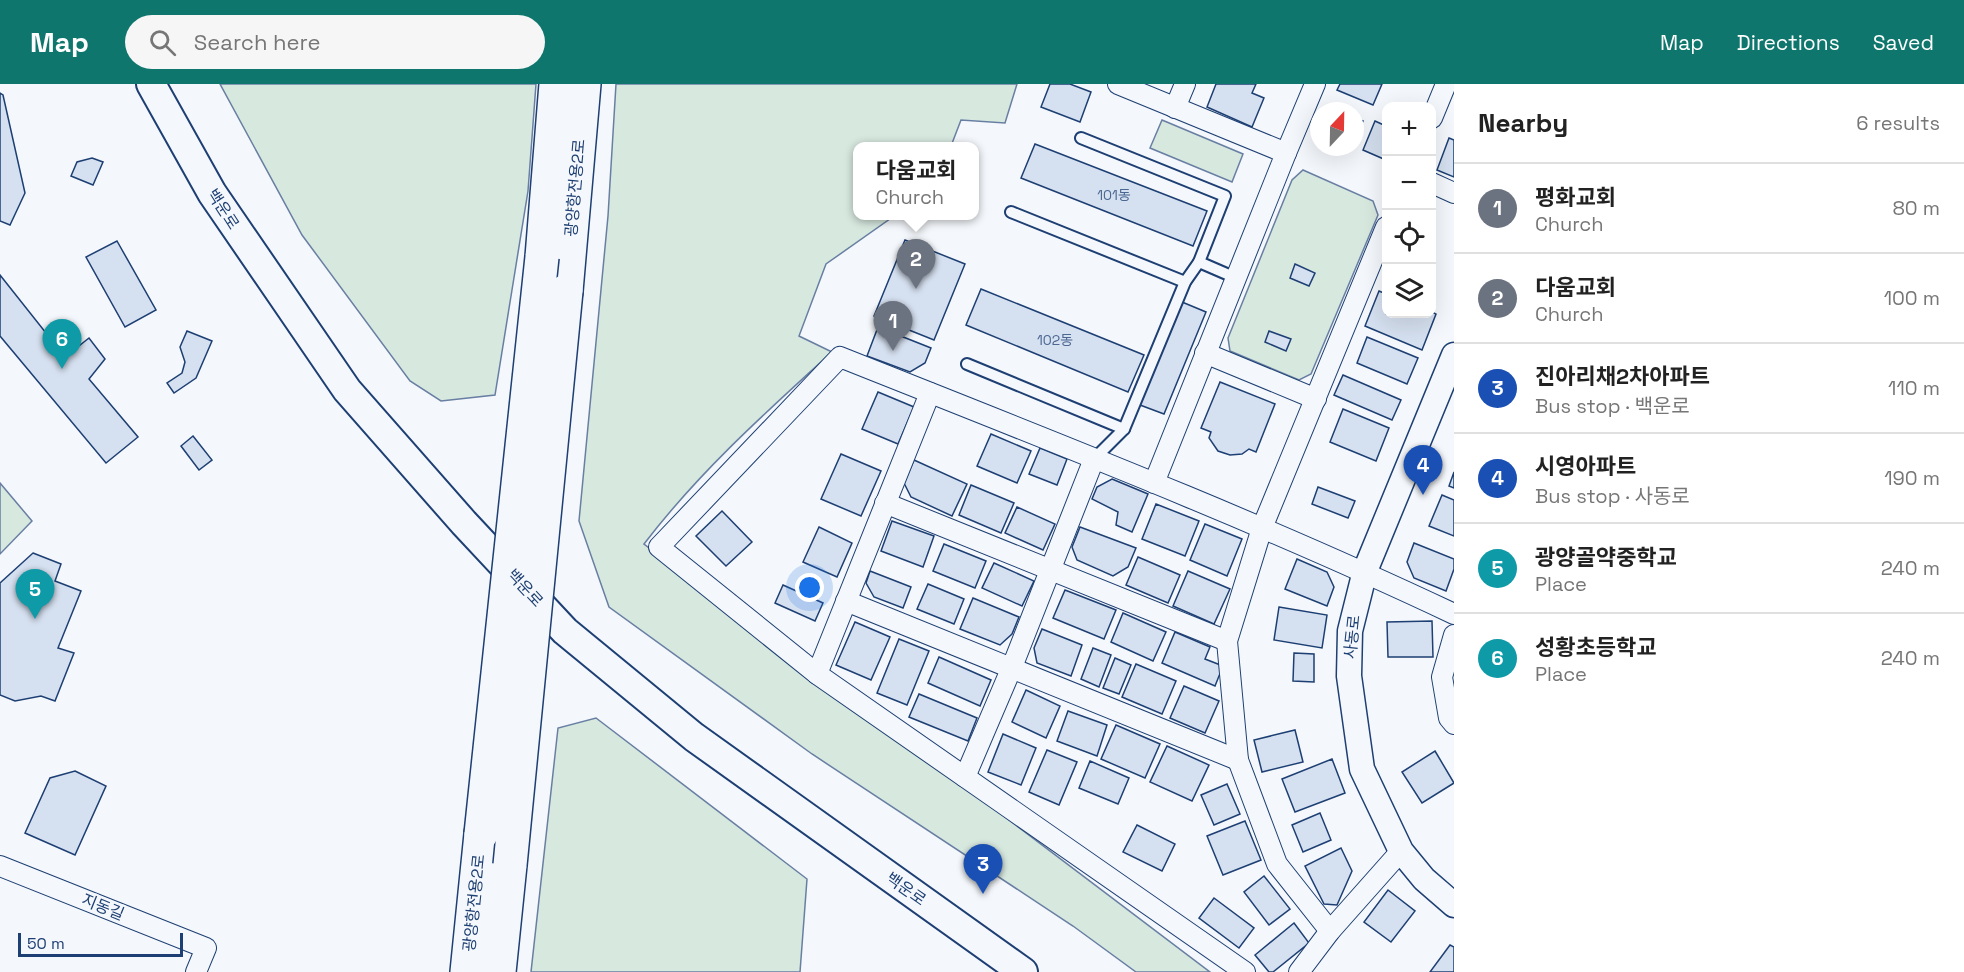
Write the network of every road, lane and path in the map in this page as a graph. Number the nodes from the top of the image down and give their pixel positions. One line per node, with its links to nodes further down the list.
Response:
1 (151, 84): 48 (main road, 백운로)
2 (556, 84): 46 (highway, 광양항전용2로, bridge)
3 (584, 84): 47 (highway, 광양항전용2로, bridge)
4 (1118, 84): 10 (street)
5 (1169, 84): 10 (street)
6 (1185, 84): 10 (street)
7 (1315, 84): 12 (street)
8 (1446, 84): 9 (street)
9 (1436, 107)
10 (1175, 108): 12 (street)
11 (1081, 138): 17 (lane)
12 (1286, 153): 18 (street)
13 (1436, 185): 14 (street)
14 (1454, 193)
15 (1011, 212): 19 (lane)
16 (1382, 236): 24 (street)
17 (1199, 262): 18 (lane); 19 (lane)
18 (1236, 278): 20 (street)
19 (1185, 282): 25 (lane)
20 (1205, 353): 24 (street); 27 (street)
21 (1454, 355): 31 (street, 사동로)
22 (966, 364): 25 (lane)
23 (930, 393): 26 (street); 28 (street); 37 (street)
24 (1316, 399): 29 (street)
25 (1124, 429): 26 (lane)
26 (1094, 459): 27 (street); 30 (street)
27 (1155, 483): 29 (street)
28 (885, 503): 30 (street); 32 (street)
29 (1262, 528): 31 (street); 35 (street)
30 (1050, 570): 35 (street); 36 (street)
31 (1365, 571): 33 (street); 41 (street, 사동로)
32 (846, 601): 36 (street); 37 (street)
33 (1454, 614)
34 (1454, 635): 38 (street)
35 (1227, 641): 39 (street)
36 (1012, 667): 39 (street); 40 (street)
37 (817, 674): 40 (street)
38 (1454, 724)
39 (1238, 759): 44 (street)
40 (965, 777): 49 (street)
41 (1401, 851): 43 (street, 사동로); 44 (street)
42 (0, 866): 45 (street, 지동길)
43 (1454, 905)
44 (1330, 931): 50 (street)
45 (196, 972)
46 (467, 972)
47 (499, 972)
48 (1023, 972)
49 (1245, 972)
50 (1299, 972)

